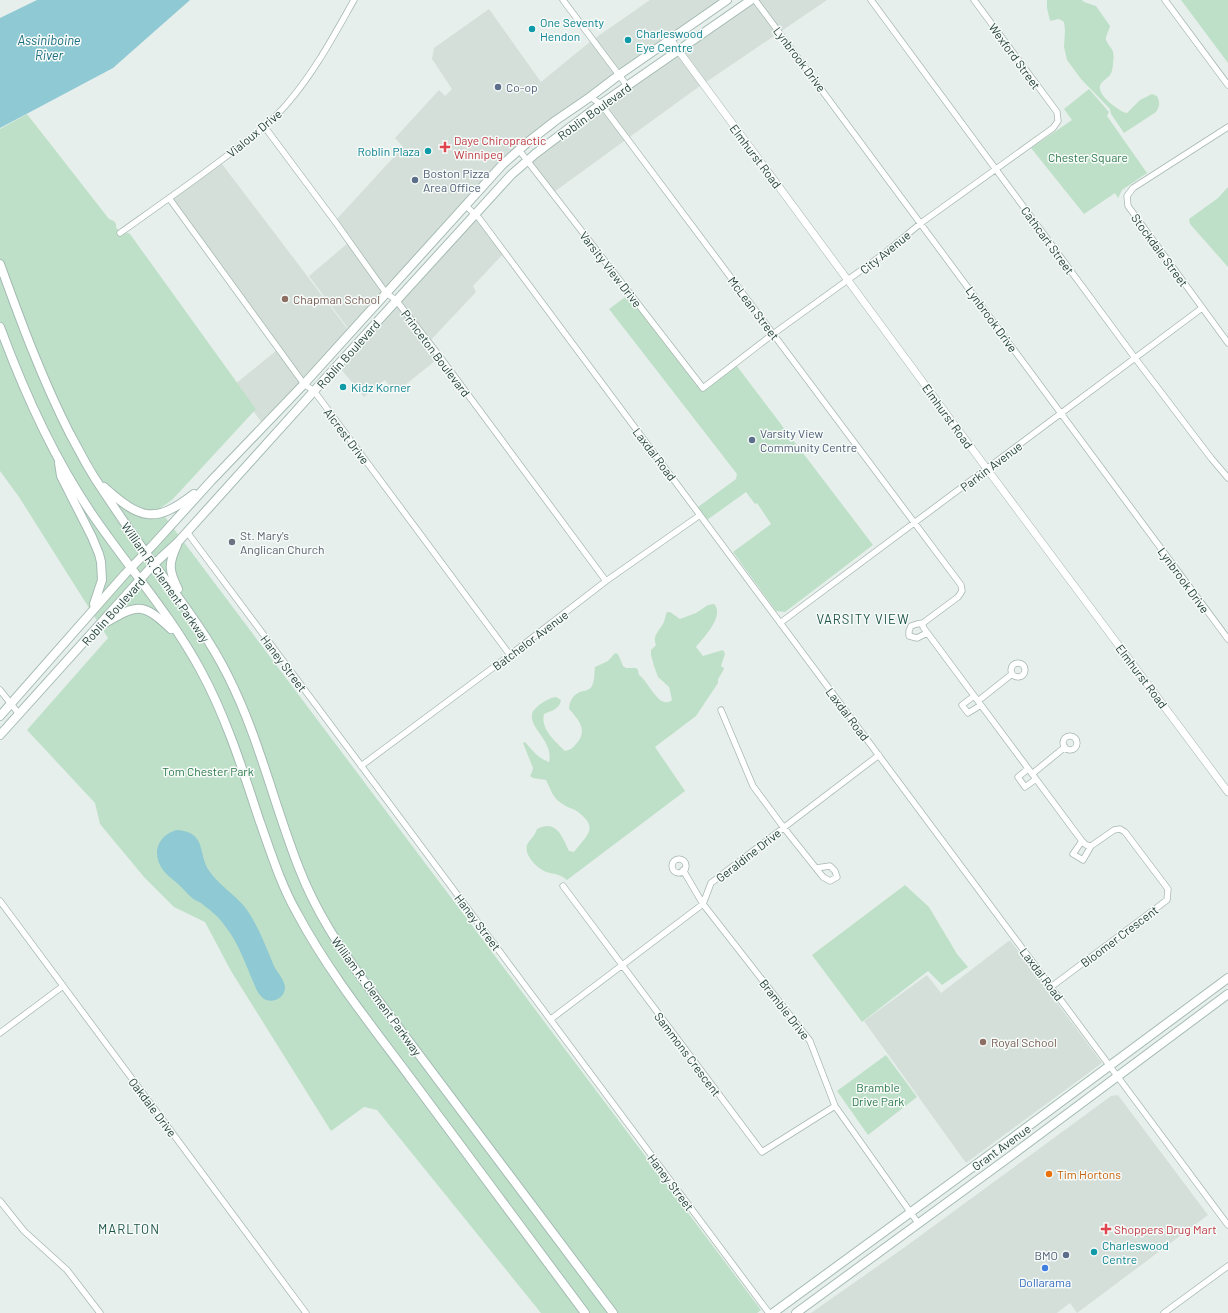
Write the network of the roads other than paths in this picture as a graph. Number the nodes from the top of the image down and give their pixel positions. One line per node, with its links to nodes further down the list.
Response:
1 (354, 0): 17 (street, Vialoux Drive)
2 (563, 0): 11 (street)
3 (727, 0): 9 (main road, Roblin Boulevard)
4 (751, 0): 10 (main road, Roblin Boulevard)
5 (755, 0): 25 (street, Lynbrook Drive)
6 (871, 0): 21 (street, Cathcart Street)
7 (974, 0): 16 (street, Wexford Street)
8 (1165, 0): 12 (street)
9 (670, 39): 10 (street, Elmhurst Road); 11 (main road, Roblin Boulevard)
10 (679, 51): 13 (main road, Roblin Boulevard); 28 (street, Elmhurst Road)
11 (619, 75): 13 (street); 14 (main road, Roblin Boulevard)
12 (1228, 85)
13 (628, 86): 15 (main road, Roblin Boulevard)
14 (590, 97): 15 (street, McLean Street); 19 (main road, Roblin Boulevard)
15 (601, 104): 20 (main road, Roblin Boulevard); 33 (street, McLean Street)
16 (1056, 112): 21 (street, City Avenue)
17 (264, 126): 22 (street, Vialoux Drive); 29 (street, Princeton Boulevard)
18 (1228, 127): 31 (street, Stockdale Street)
19 (518, 150): 20 (street, Varsity View Drive); 23 (main road, Roblin Boulevard)
20 (527, 161): 24 (main road, Roblin Boulevard); 37 (street, Varsity View Drive)
21 (997, 169): 25 (street, City Avenue); 35 (street, Cathcart Street)
22 (169, 198): 26 (street, Vialoux Drive); 36 (street, Alcrest Drive)
23 (466, 206): 24 (street, Laxdal Road); 29 (main road, Roblin Boulevard)
24 (475, 214): 30 (main road, Roblin Boulevard); 45 (street, Laxdal Road)
25 (921, 222): 28 (street, City Avenue); 39 (street, Lynbrook Drive)
26 (120, 233)
27 (0, 264): 43 (main road, William R. Clement Parkway)
28 (848, 280): 33 (street, City Avenue); 41 (street, Elmhurst Road)
29 (386, 293): 30 (street, Princeton Boulevard); 36 (main road, Roblin Boulevard)
30 (396, 300): 38 (main road, Roblin Boulevard); 53 (street, Princeton Boulevard)
31 (1202, 308): 34 (street, Stockdale Street); 35 (street, Parkin Avenue)
32 (0, 328): 40 (main road, William R. Clement Parkway)
33 (773, 334): 37 (street, City Avenue); 46 (street, McLean Street)
34 (1228, 343)
35 (1135, 358): 39 (street, Parkin Avenue); 42 (street, Cathcart Street)
36 (304, 384): 38 (street, Alcrest Drive); 44 (main road, Roblin Boulevard)
37 (703, 388)
38 (314, 391): 47 (main road, Roblin Boulevard); 62 (street, Alcrest Drive)
39 (1061, 412): 41 (street, Parkin Avenue); 61 (street, Lynbrook Drive)
40 (57, 456): 51 (main road, William R. Clement Parkway); 55 (main road)
41 (987, 469): 46 (street, Parkin Avenue); 76 (street, Elmhurst Road)
42 (1228, 478)
43 (95, 479): 44 (main road); 49 (main road, William R. Clement Parkway)
44 (210, 481): 49 (main road, Roblin Boulevard)
45 (700, 515): 53 (street, Batchelor Avenue); 56 (street, Laxdal Road)
46 (915, 523): 56 (street, Parkin Avenue); 57 (street)
47 (187, 532): 48 (main road, Roblin Boulevard); 73 (street, Haney Street)
48 (178, 542): 50 (main road, Roblin Boulevard); 54 (main road)
49 (146, 552): 50 (main road, William R. Clement Parkway); 51 (main road, Roblin Boulevard)
50 (154, 564): 52 (main road, Roblin Boulevard); 54 (main road, William R. Clement Parkway)
51 (130, 568): 52 (main road, William R. Clement Parkway); 55 (main road, Roblin Boulevard)
52 (140, 580): 58 (main road, Roblin Boulevard); 60 (main road, William R. Clement Parkway)
53 (606, 582): 62 (street, Batchelor Avenue)
54 (185, 604): 105 (main road, William R. Clement Parkway)
55 (90, 612): 66 (main road, Roblin Boulevard)
56 (780, 622): 72 (street, Laxdal Road)
57 (923, 623): 59 (street); 59 (street)
58 (99, 627): 60 (main road); 68 (main road, Roblin Boulevard)
59 (927, 633): 65 (street)
60 (181, 638): 104 (main road, William R. Clement Parkway)
61 (1228, 639)
62 (510, 655): 73 (street, Batchelor Avenue)
63 (1012, 674): 65 (street)
64 (0, 690): 66 (street)
65 (977, 700): 74 (street)
66 (11, 704): 68 (street); 69 (main road, Roblin Boulevard)
67 (721, 710): 77 (street)
68 (19, 714): 70 (main road, Roblin Boulevard)
69 (0, 716)
70 (0, 735)
71 (1065, 748): 75 (street)
72 (879, 756): 77 (street, Geraldine Drive); 88 (street, Laxdal Road)
73 (361, 766): 92 (street, Haney Street)
74 (1028, 769): 75 (street); 75 (street)
75 (1034, 777): 78 (street)
76 (1228, 792)
77 (784, 828): 80 (street); 84 (street, Geraldine Drive)
78 (1082, 841): 79 (street); 79 (street, Bloomer Crescent)
79 (1092, 846): 88 (street, Bloomer Crescent)
80 (816, 868)
81 (683, 870): 84 (street, Bramble Drive)
82 (563, 886): 85 (street, Sammons Crescent)
83 (0, 901): 87 (street, Oakdale Drive)
84 (703, 904): 85 (street); 96 (street, Bramble Drive)
85 (621, 966): 92 (street); 96 (street, Sammons Crescent)
86 (1228, 978): 90 (main road, Grant Avenue)
87 (63, 986): 93 (street); 103 (street, Oakdale Drive)
88 (1051, 987): 94 (street, Laxdal Road)
89 (1228, 994): 91 (main road, Grant Avenue)
90 (1205, 995): 91 (main road); 94 (main road, Grant Avenue)
91 (1212, 1006): 95 (main road, Grant Avenue)
92 (551, 1019): 106 (street, Haney Street)
93 (0, 1033)
94 (1111, 1066): 95 (street, Laxdal Road); 98 (main road, Grant Avenue)
95 (1118, 1076): 99 (main road, Grant Avenue); 100 (street, Laxdal Road)
96 (835, 1106): 98 (street, Bramble Drive)
97 (0, 1201): 102 (street)
98 (911, 1212): 99 (street, Bramble Drive); 107 (main road, Grant Avenue)
99 (918, 1223): 108 (main road, Grant Avenue)
100 (1228, 1225)
101 (1228, 1266): 109 (street)
102 (100, 1313)
103 (306, 1313)
104 (585, 1313)
105 (613, 1313)
106 (769, 1313)
107 (773, 1313)
108 (796, 1313)
109 (1164, 1313)

